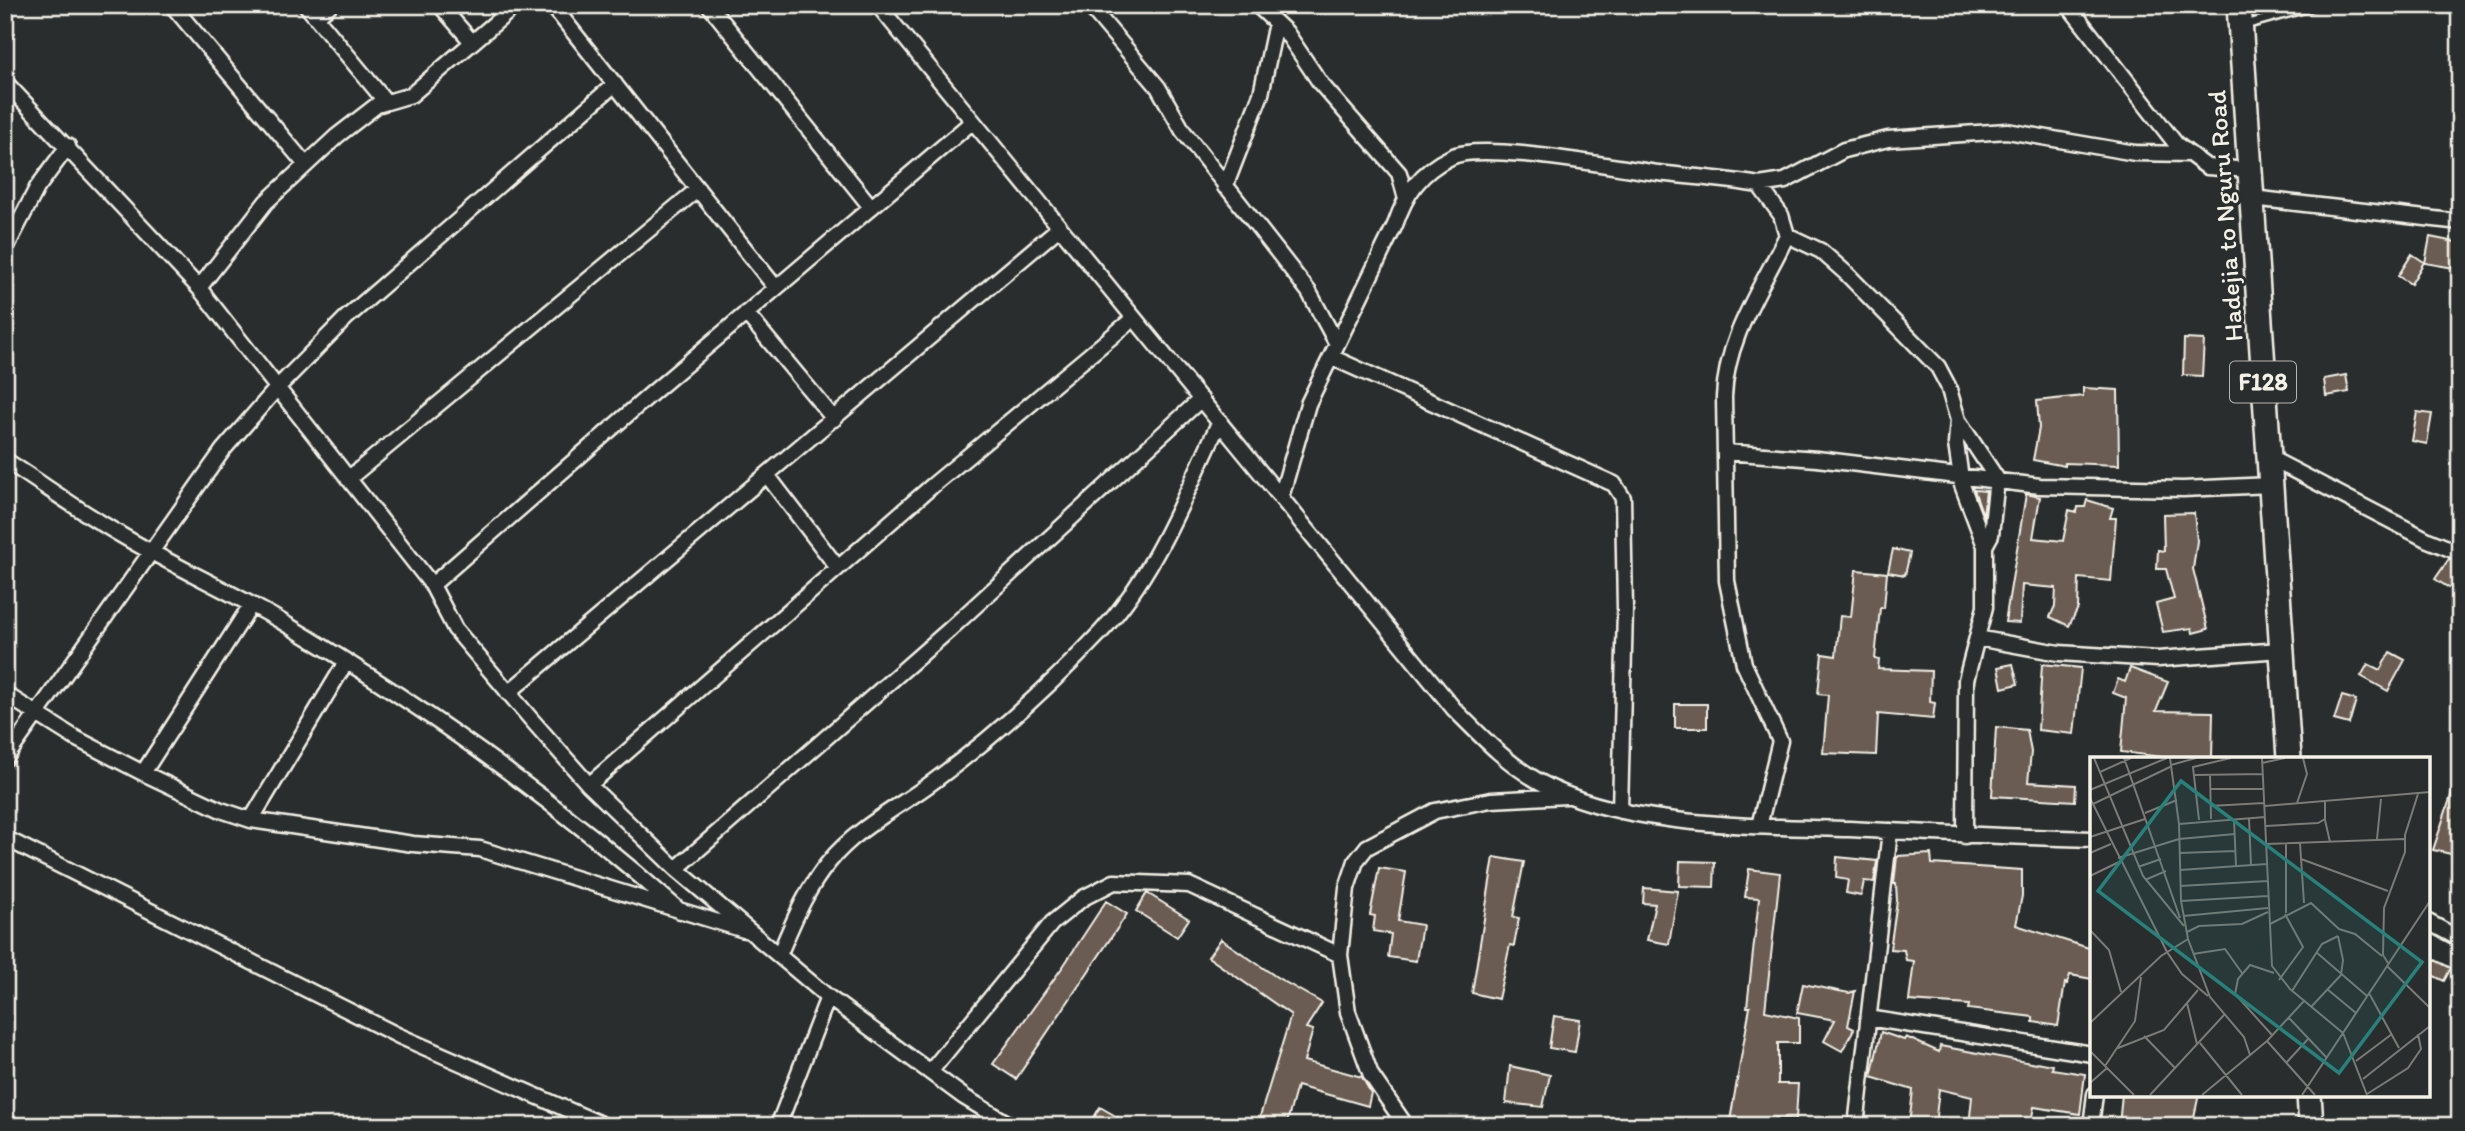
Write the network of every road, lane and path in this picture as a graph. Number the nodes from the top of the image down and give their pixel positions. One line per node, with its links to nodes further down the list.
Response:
1 (172, 5): 23 (street)
2 (306, 5): 14 (street)
3 (330, 5): 14 (street)
4 (440, 5): 16 (street)
5 (516, 5): 16 (street)
6 (552, 5): 18 (street)
7 (709, 5): 30 (street)
8 (878, 5): 20 (street)
9 (1089, 5): 26 (street)
10 (1257, 5): 15 (street)
11 (2068, 5): 22 (street)
12 (2317, 5): 13 (lane)
13 (2240, 16): 24 (main road, Hadejia to Nguru Road / F128)
14 (316, 17): 19 (street)
15 (1276, 23): 26 (street); 28 (street)
16 (472, 43): 19 (street)
17 (5, 82): 21 (street)
18 (615, 84): 27 (street); 40 (street)
19 (386, 102): 23 (street)
20 (972, 122): 30 (street); 32 (street)
21 (68, 146): 34 (street); 35 (street)
22 (2190, 154): 24 (street); 25 (street)
23 (306, 165): 35 (street)
24 (2251, 170): 29 (main road, Hadejia to Nguru Road / F128)
25 (1759, 185): 28 (street); 33 (street)
26 (1224, 187): 39 (street)
27 (698, 189): 36 (street); 50 (street)
28 (1405, 195): 39 (street)
29 (2252, 198): 31 (street); 46 (main road, Hadejia to Nguru Road / F128)
30 (872, 207): 36 (street)
31 (2460, 222)
32 (1059, 228): 38 (street); 42 (street)
33 (1787, 235): 43 (street); 45 (street)
34 (5, 250)
35 (199, 288): 40 (street)
36 (776, 288): 37 (street)
37 (746, 313): 42 (street); 58 (street)
38 (1134, 318): 41 (street); 57 (street)
39 (1334, 350): 53 (street); 71 (street)
40 (277, 388): 50 (street); 55 (street)
41 (1201, 399): 44 (street); 78 (street)
42 (834, 419): 48 (street)
43 (1958, 420): 49 (street); 51 (street)
44 (1220, 421): 53 (street); 83 (street)
45 (1725, 452): 49 (street); 73 (street)
46 (2269, 457): 52 (main road, Hadejia to Nguru Road / F128); 56 (street)
47 (5, 460): 55 (street)
48 (767, 475): 57 (street); 63 (street)
49 (1961, 477): 51 (street); 54 (street)
50 (348, 479): 58 (street)
51 (1997, 479): 52 (street); 54 (street)
52 (2270, 485): 61 (main road, Hadejia to Nguru Road / F128)
53 (1281, 496): 70 (street)
54 (1984, 546): 60 (street)
55 (151, 551): 59 (street); 65 (street)
56 (2460, 552)
57 (838, 569): 69 (street)
58 (432, 585): 63 (street)
59 (251, 605): 62 (street); 68 (street)
60 (1977, 638): 61 (street); 75 (street)
61 (2281, 650): 66 (main road, Hadejia to Nguru Road / F128)
62 (346, 662): 72 (street); 79 (street)
63 (508, 693): 69 (street)
64 (5, 694): 65 (street)
65 (36, 712): 67 (street); 68 (street)
66 (2289, 757)
67 (5, 759)
68 (143, 773): 72 (street)
69 (589, 785): 78 (street)
70 (1571, 796): 71 (street); 84 (street)
71 (1620, 811): 73 (street)
72 (251, 820): 79 (street)
73 (1759, 826): 74 (street)
74 (1890, 831): 75 (street); 86 (street)
75 (1965, 836): 77 (street)
76 (5, 838): 91 (street)
77 (2090, 839)
78 (676, 869): 81 (street)
79 (680, 911): 81 (street)
80 (2430, 923): 82 (street)
81 (752, 933): 83 (street)
82 (2460, 939)
83 (779, 955): 85 (street)
84 (1340, 955): 88 (street); 94 (street)
85 (828, 997): 88 (street); 92 (street)
86 (1868, 1017): 87 (street); 95 (street)
87 (2090, 1054)
88 (930, 1072): 93 (street)
89 (2095, 1096): 96 (street)
90 (2309, 1096): 97 (main road)
91 (606, 1126)
92 (778, 1126)
93 (1012, 1126)
94 (1406, 1126)
95 (1856, 1126)
96 (2091, 1126)
97 (2311, 1126)

